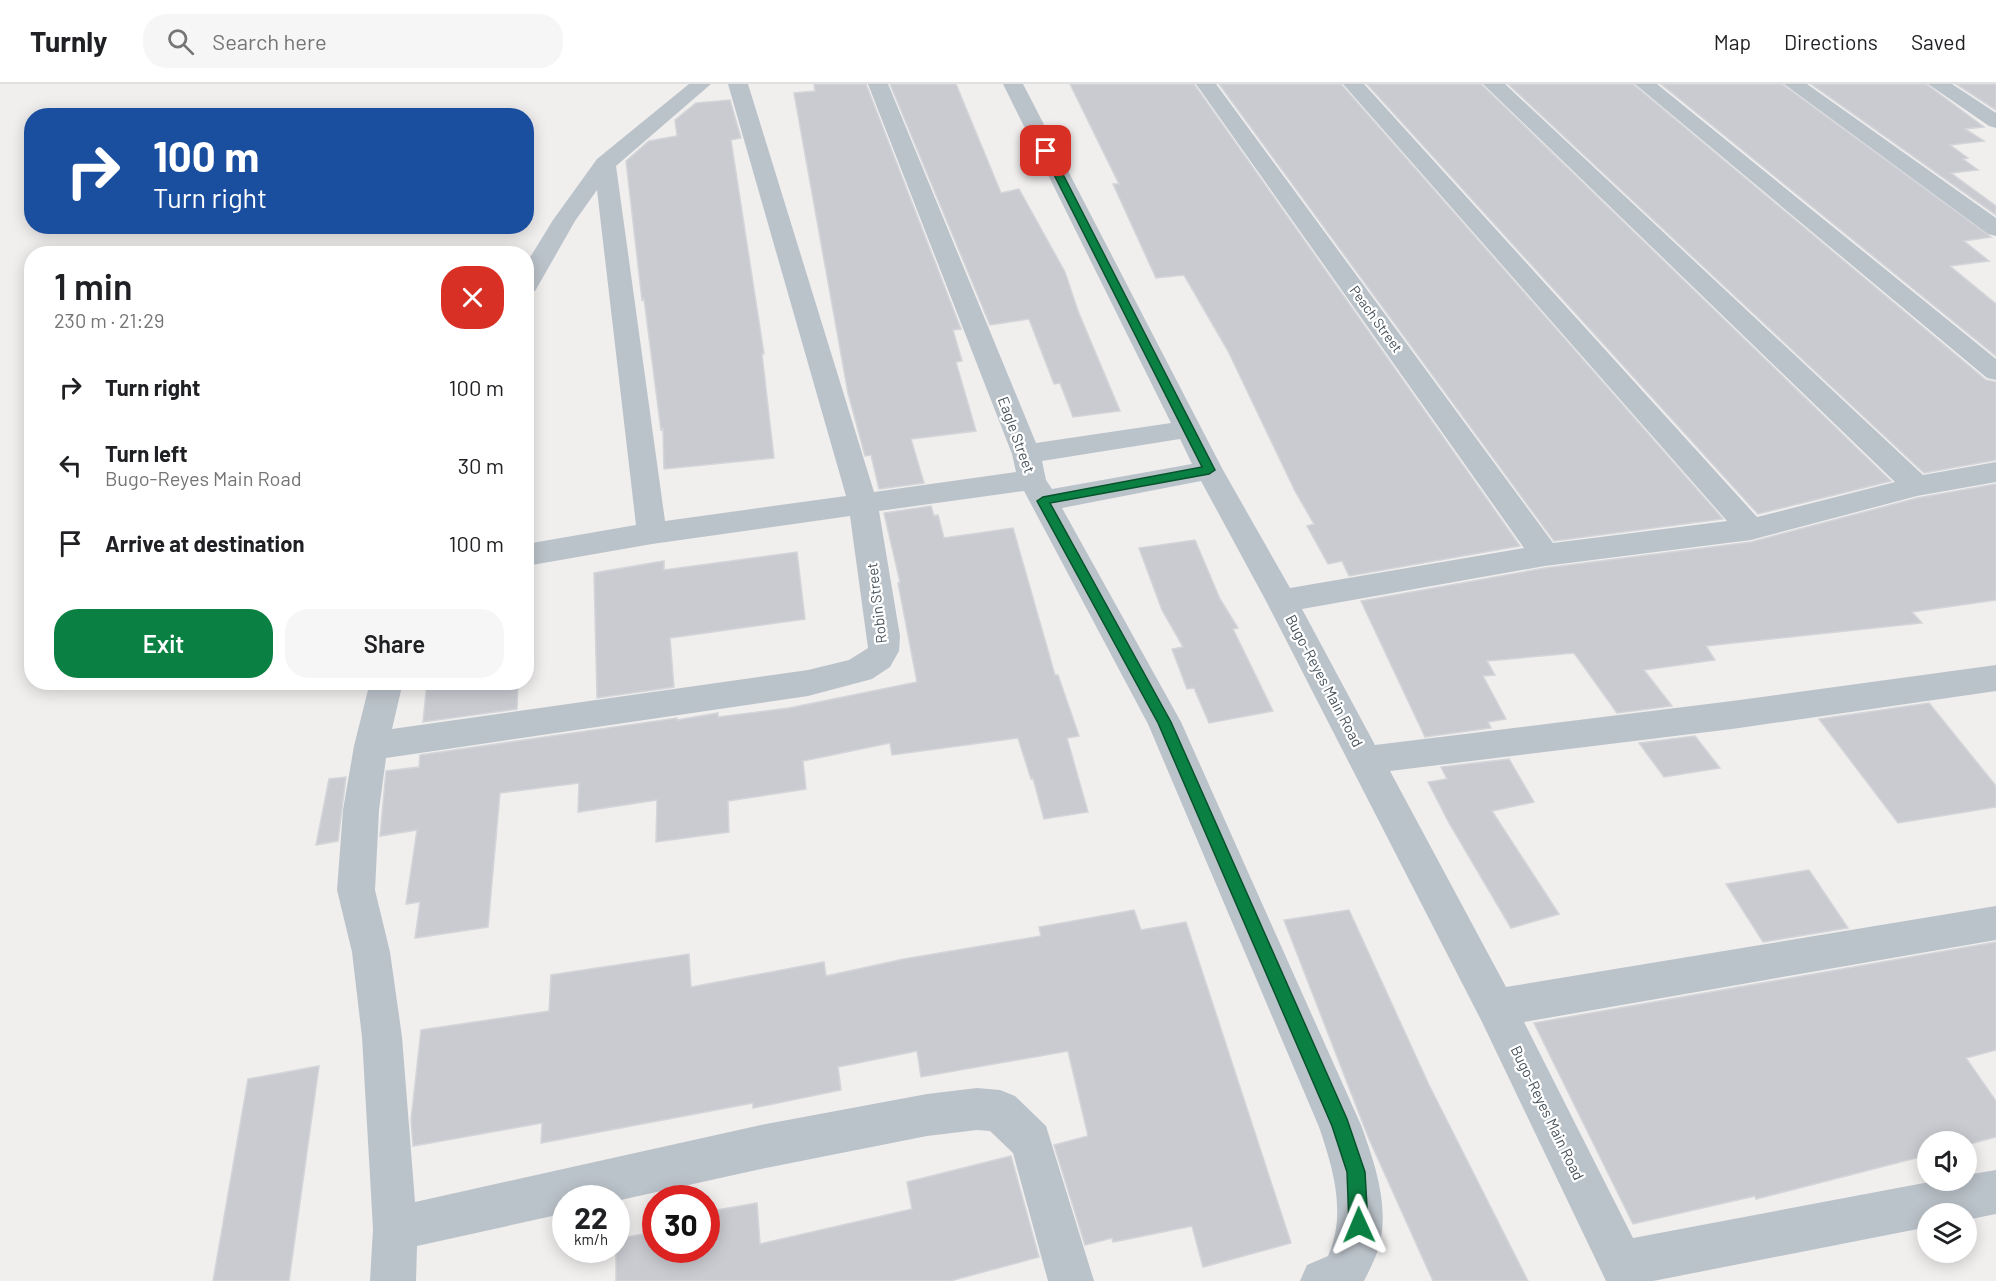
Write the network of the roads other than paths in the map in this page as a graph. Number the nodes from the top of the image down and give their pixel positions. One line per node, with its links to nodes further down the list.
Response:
1 (701, 84): 12 (street)
2 (738, 84): 21 (street, Robin Street)
3 (878, 84): 19 (street, Eagle Street)
4 (1013, 84): 16 (street, Bugo-Reyes Main Road)
5 (1206, 84): 25 (street, Peach Street)
6 (1353, 84): 22 (street)
7 (1493, 84): 20 (street)
8 (1645, 84): 15 (street)
9 (1794, 84): 13 (street)
10 (1938, 84): 11 (street)
11 (1996, 122)
12 (605, 164): 14 (street); 23 (street)
13 (1996, 229)
14 (534, 271)
15 (1996, 372)
16 (1189, 429): 17 (street, Bugo-Reyes Main Road); 19 (street)
17 (1209, 470): 19 (street); 26 (street, Bugo-Reyes Main Road)
18 (1996, 472): 20 (street)
19 (1034, 478): 21 (street); 36 (street, Eagle Street)
20 (1917, 486): 22 (street)
21 (863, 504): 23 (street); 29 (street, Robin Street)
22 (1751, 529): 25 (street)
23 (652, 533): 24 (street)
24 (534, 554)
25 (1545, 555): 26 (street)
26 (1282, 601): 30 (street, Bugo-Reyes Main Road)
27 (1996, 678): 30 (street)
28 (385, 690): 29 (street)
29 (371, 746): 34 (street)
30 (1366, 760): 32 (street, Bugo-Reyes Main Road)
31 (1996, 923): 32 (street)
32 (1496, 1008): 35 (street, Bugo-Reyes Main Road)
33 (1996, 1192): 35 (street)
34 (395, 1229): 37 (street); 38 (street)
35 (1625, 1272)
36 (1334, 1277)
37 (393, 1281)
38 (1071, 1281)

